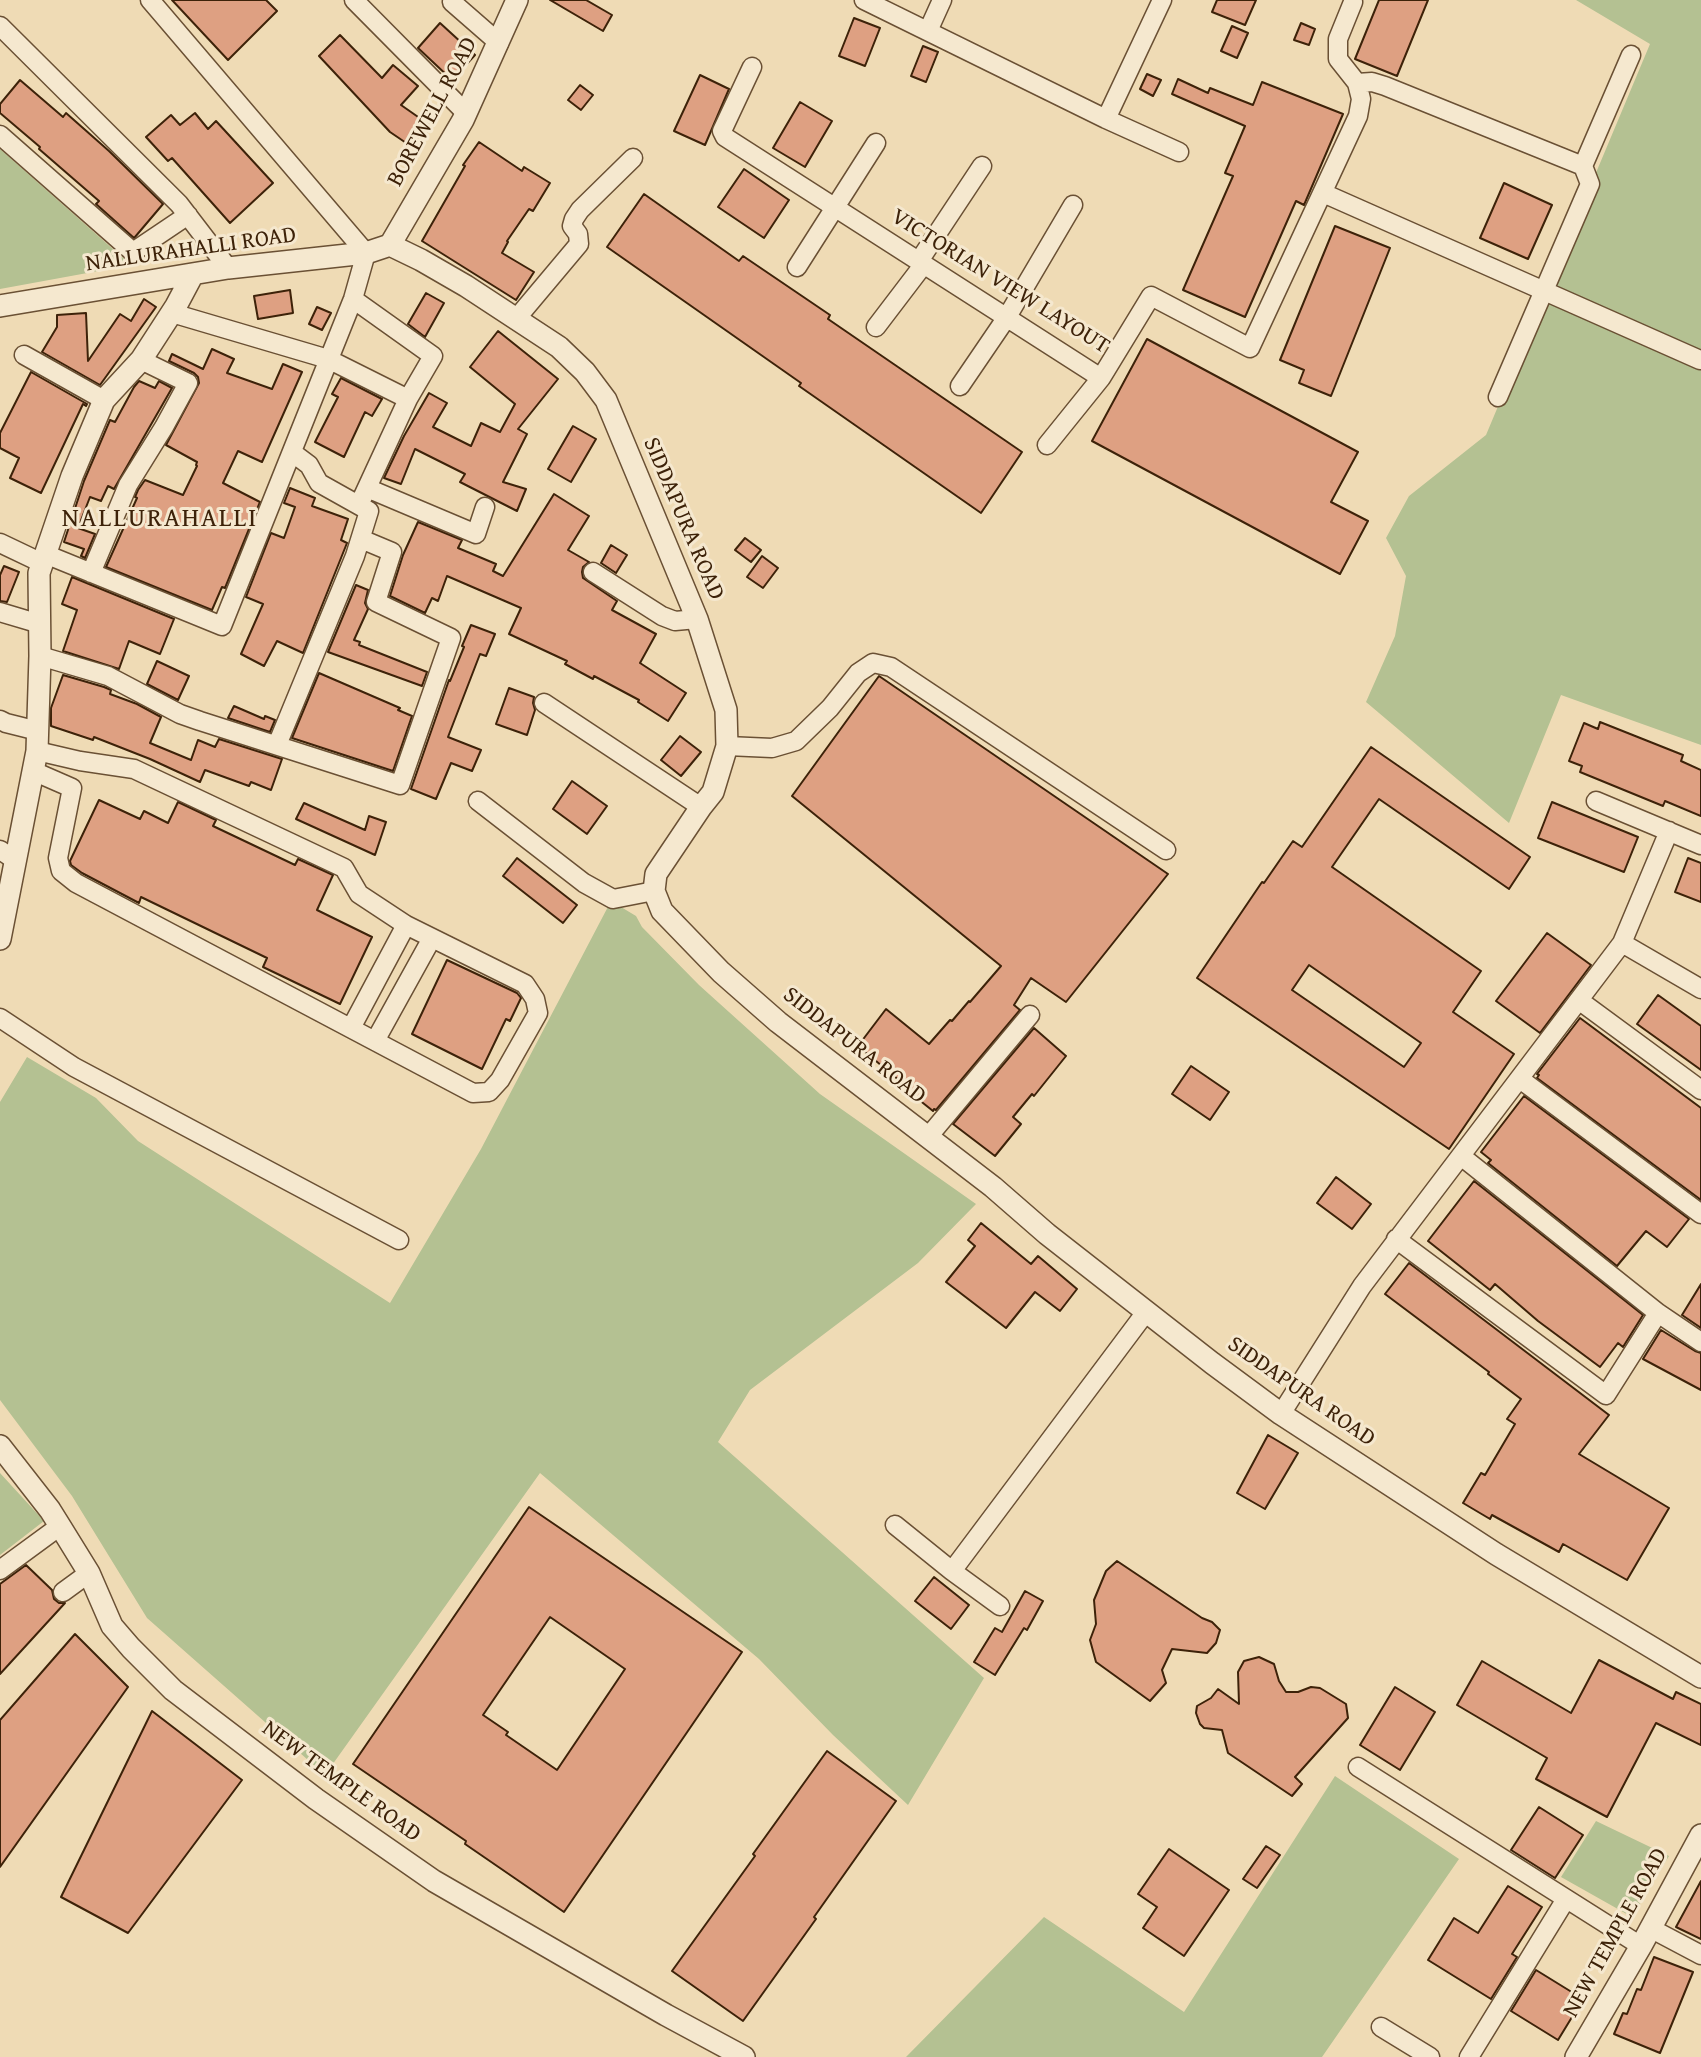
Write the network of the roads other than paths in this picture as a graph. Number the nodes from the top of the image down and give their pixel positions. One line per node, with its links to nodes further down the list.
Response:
1 (150, 0): 28 (street)
2 (354, 0): 15 (street)
3 (517, 0): 11 (street, BOREWELL ROAD)
4 (864, 0): 10 (street)
5 (942, 0): 10 (street)
6 (1161, 0): 16 (street)
7 (1351, 1): 14 (street)
8 (452, 2): 11 (street)
9 (0, 26): 26 (street)
10 (928, 31): 16 (street)
11 (499, 43): 15 (street, BOREWELL ROAD)
12 (1631, 55): 22 (street)
13 (752, 68): 25 (street, VICTORIAN VIEW LAYOUT)
14 (1357, 83): 22 (street); 23 (street, VICTORIAN VIEW LAYOUT)
15 (466, 113): 27 (street, BOREWELL ROAD)
16 (1106, 119): 19 (street)
17 (0, 135): 26 (street)
18 (876, 142): 25 (street)
19 (1179, 152)
20 (633, 158): 38 (street)
21 (982, 166): 29 (street)
22 (1583, 166): 33 (street)
23 (1323, 193): 33 (street); 44 (street, VICTORIAN VIEW LAYOUT)
24 (1073, 205): 37 (street)
25 (834, 207): 29 (street, VICTORIAN VIEW LAYOUT); 30 (street)
26 (188, 215): 31 (street)
27 (390, 245): 28 (street, NALLURAHALLI ROAD); 38 (street, SIDDAPURA ROAD)
28 (366, 253): 31 (street, NALLURAHALLI ROAD); 34 (street)
29 (922, 263): 37 (street, VICTORIAN VIEW LAYOUT); 39 (street)
30 (797, 267)
31 (228, 268): 32 (street, NALLURAHALLI ROAD)
32 (193, 274): 35 (street, NALLURAHALLI ROAD); 36 (street)
33 (1544, 291): 43 (street); 46 (street)
34 (353, 299): 41 (street); 47 (street)
35 (0, 306)
36 (172, 313): 41 (street); 42 (street)
37 (1007, 317): 44 (street, VICTORIAN VIEW LAYOUT); 45 (street)
38 (516, 319): 60 (street, SIDDAPURA ROAD)
39 (876, 327)
40 (24, 355): 48 (street)
41 (328, 359): 47 (street); 50 (street)
42 (141, 360): 48 (street); 58 (street)
43 (1700, 360)
44 (1101, 378): 49 (street)
45 (960, 386)
46 (1498, 397)
47 (408, 399): 51 (street)
48 (104, 400): 56 (street)
49 (1047, 445)
50 (293, 453): 52 (street); 58 (street)
51 (367, 488): 52 (street); 53 (street)
52 (359, 505): 54 (street)
53 (485, 507)
54 (361, 539): 65 (street); 65 (street)
55 (0, 543): 56 (street)
56 (44, 559): 58 (street); 61 (street)
57 (593, 572): 60 (street)
58 (91, 573)
59 (0, 612): 61 (street)
60 (697, 619): 66 (street, SIDDAPURA ROAD)
61 (40, 624): 62 (street)
62 (40, 656): 65 (street); 67 (street)
63 (544, 703): 70 (street)
64 (0, 720): 67 (street)
65 (277, 745)
66 (727, 746): 70 (street, SIDDAPURA ROAD); 73 (street)
67 (36, 751): 74 (street); 76 (street); 84 (street)
68 (478, 801): 75 (street)
69 (1596, 801): 71 (street)
70 (701, 807): 75 (street, SIDDAPURA ROAD)
71 (1669, 831): 72 (street); 79 (street)
72 (1701, 845)
73 (1166, 850)
74 (8, 855): 78 (street)
75 (654, 891): 88 (street, SIDDAPURA ROAD)
76 (406, 925): 77 (street); 84 (street)
77 (432, 938): 85 (street); 85 (street)
78 (0, 939)
79 (1622, 943): 80 (street); 81 (street)
80 (1701, 989)
81 (1580, 1001): 86 (street); 87 (street)
82 (1030, 1015): 88 (street)
83 (0, 1018): 92 (street)
84 (351, 1028): 85 (street)
85 (375, 1041)
86 (1520, 1079): 89 (street); 90 (street)
87 (1701, 1090)
88 (928, 1137): 93 (street, SIDDAPURA ROAD)
89 (1461, 1156): 91 (street); 94 (street)
90 (1701, 1214)
91 (1396, 1239): 94 (street); 96 (street)
92 (399, 1240)
93 (1146, 1312): 96 (street, SIDDAPURA ROAD); 101 (street)
94 (1658, 1314): 95 (street)
95 (1701, 1342)
96 (1281, 1413): 105 (street, SIDDAPURA ROAD)
97 (0, 1446): 99 (street, NEW TEMPLE ROAD)
98 (895, 1525): 101 (street)
99 (60, 1526): 100 (street); 102 (street, NEW TEMPLE ROAD)
100 (0, 1570)
101 (952, 1571): 104 (street)
102 (89, 1573): 103 (street); 112 (street, NEW TEMPLE ROAD)
103 (62, 1592)
104 (1000, 1606)
105 (1701, 1677)
106 (1358, 1768): 108 (street)
107 (1701, 1835): 109 (street, NEW TEMPLE ROAD)
108 (1566, 1899): 109 (street); 114 (street)
109 (1645, 1937): 110 (street); 115 (street, NEW TEMPLE ROAD)
110 (1701, 1955)
111 (1381, 2027): 113 (street)
112 (744, 2057)
113 (1430, 2057)
114 (1469, 2057)
115 (1576, 2057)

